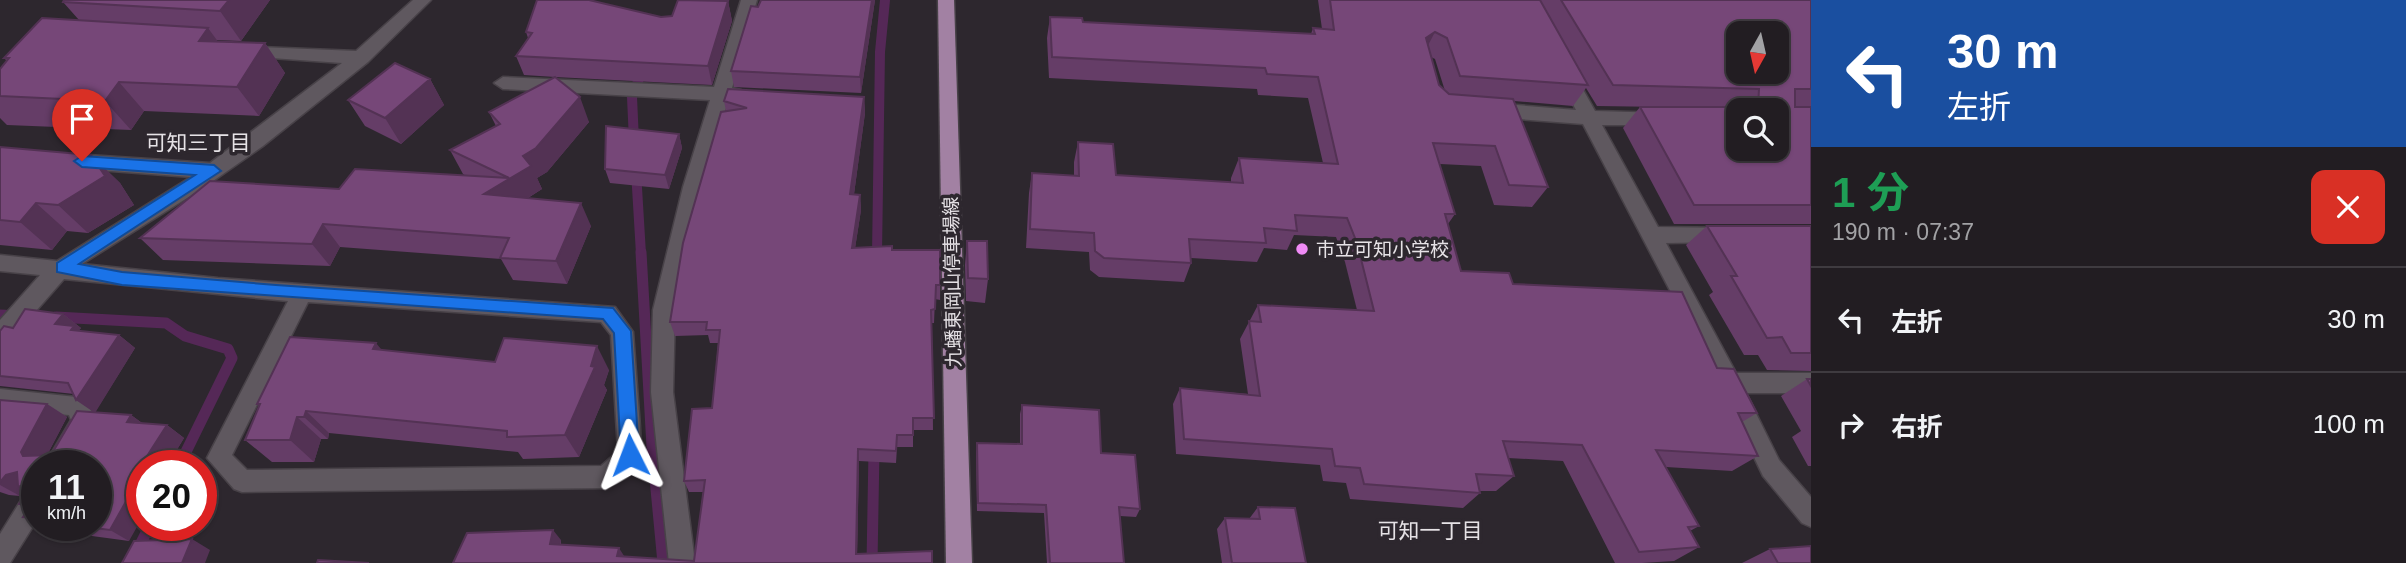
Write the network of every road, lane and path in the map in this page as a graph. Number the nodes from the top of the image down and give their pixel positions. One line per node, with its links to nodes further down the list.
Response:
1 (423, 0): 5 (street)
2 (749, 0): 8 (street)
3 (946, 0): 29 (main road, 九蟠東岡山停車場線)
4 (218, 49): 5 (street)
5 (362, 58): 14 (street)
6 (1558, 59): 11 (street)
7 (503, 83): 8 (street)
8 (721, 94): 9 (street); 28 (street)
9 (747, 96)
10 (1477, 109): 11 (street)
11 (1592, 118): 12 (street); 15 (street)
12 (1685, 118)
13 (55, 159): 14 (street)
14 (214, 171): 18 (street)
15 (1653, 234): 16 (street); 21 (street)
16 (1745, 234)
17 (0, 263): 18 (street)
18 (62, 267): 19 (street); 20 (street)
19 (302, 294): 19 (street)
20 (9, 324)
21 (1730, 383): 22 (street); 25 (street)
22 (1811, 383)
23 (0, 399): 24 (street)
24 (66, 450)
25 (1811, 515)
26 (21, 522): 27 (street)
27 (0, 557)
28 (682, 563)
29 (959, 563)

